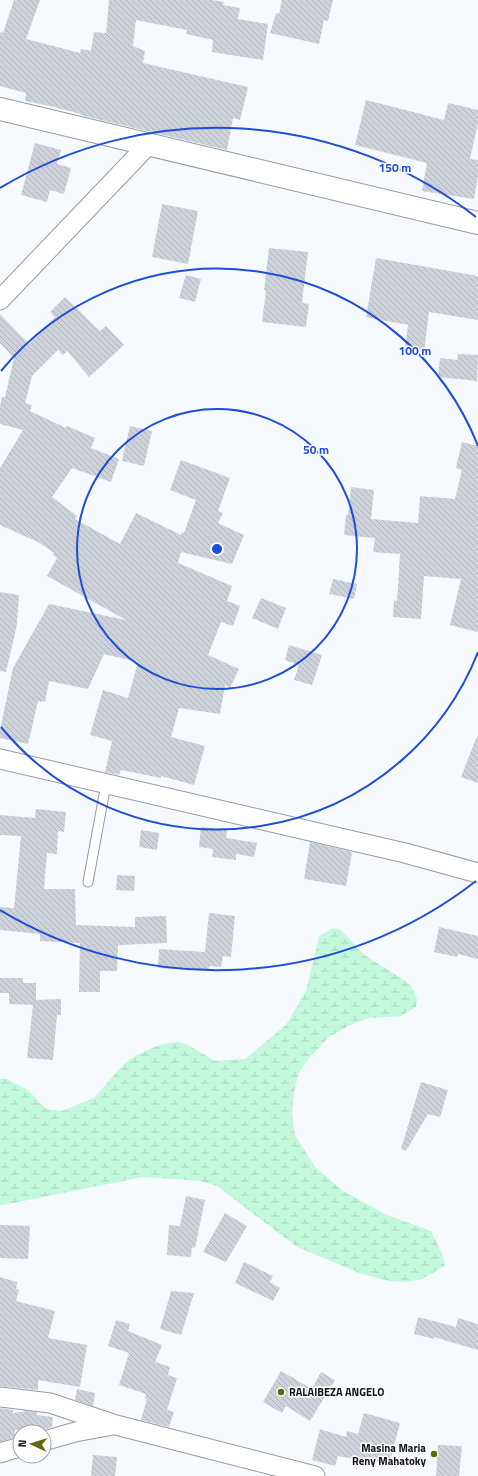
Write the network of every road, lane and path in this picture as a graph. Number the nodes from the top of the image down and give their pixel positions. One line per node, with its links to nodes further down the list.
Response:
1 (0, 109): 2 (main road)
2 (148, 145): 3 (main road); 4 (street)
3 (478, 224)
4 (0, 300)
5 (0, 759): 6 (street)
6 (106, 784): 7 (street); 8 (lane)
7 (478, 873)
8 (88, 882)
9 (0, 1397): 10 (street)
10 (116, 1425): 11 (street); 14 (street)
11 (52, 1439)
12 (12, 1449): 13 (street)
13 (0, 1453)
14 (315, 1476)

